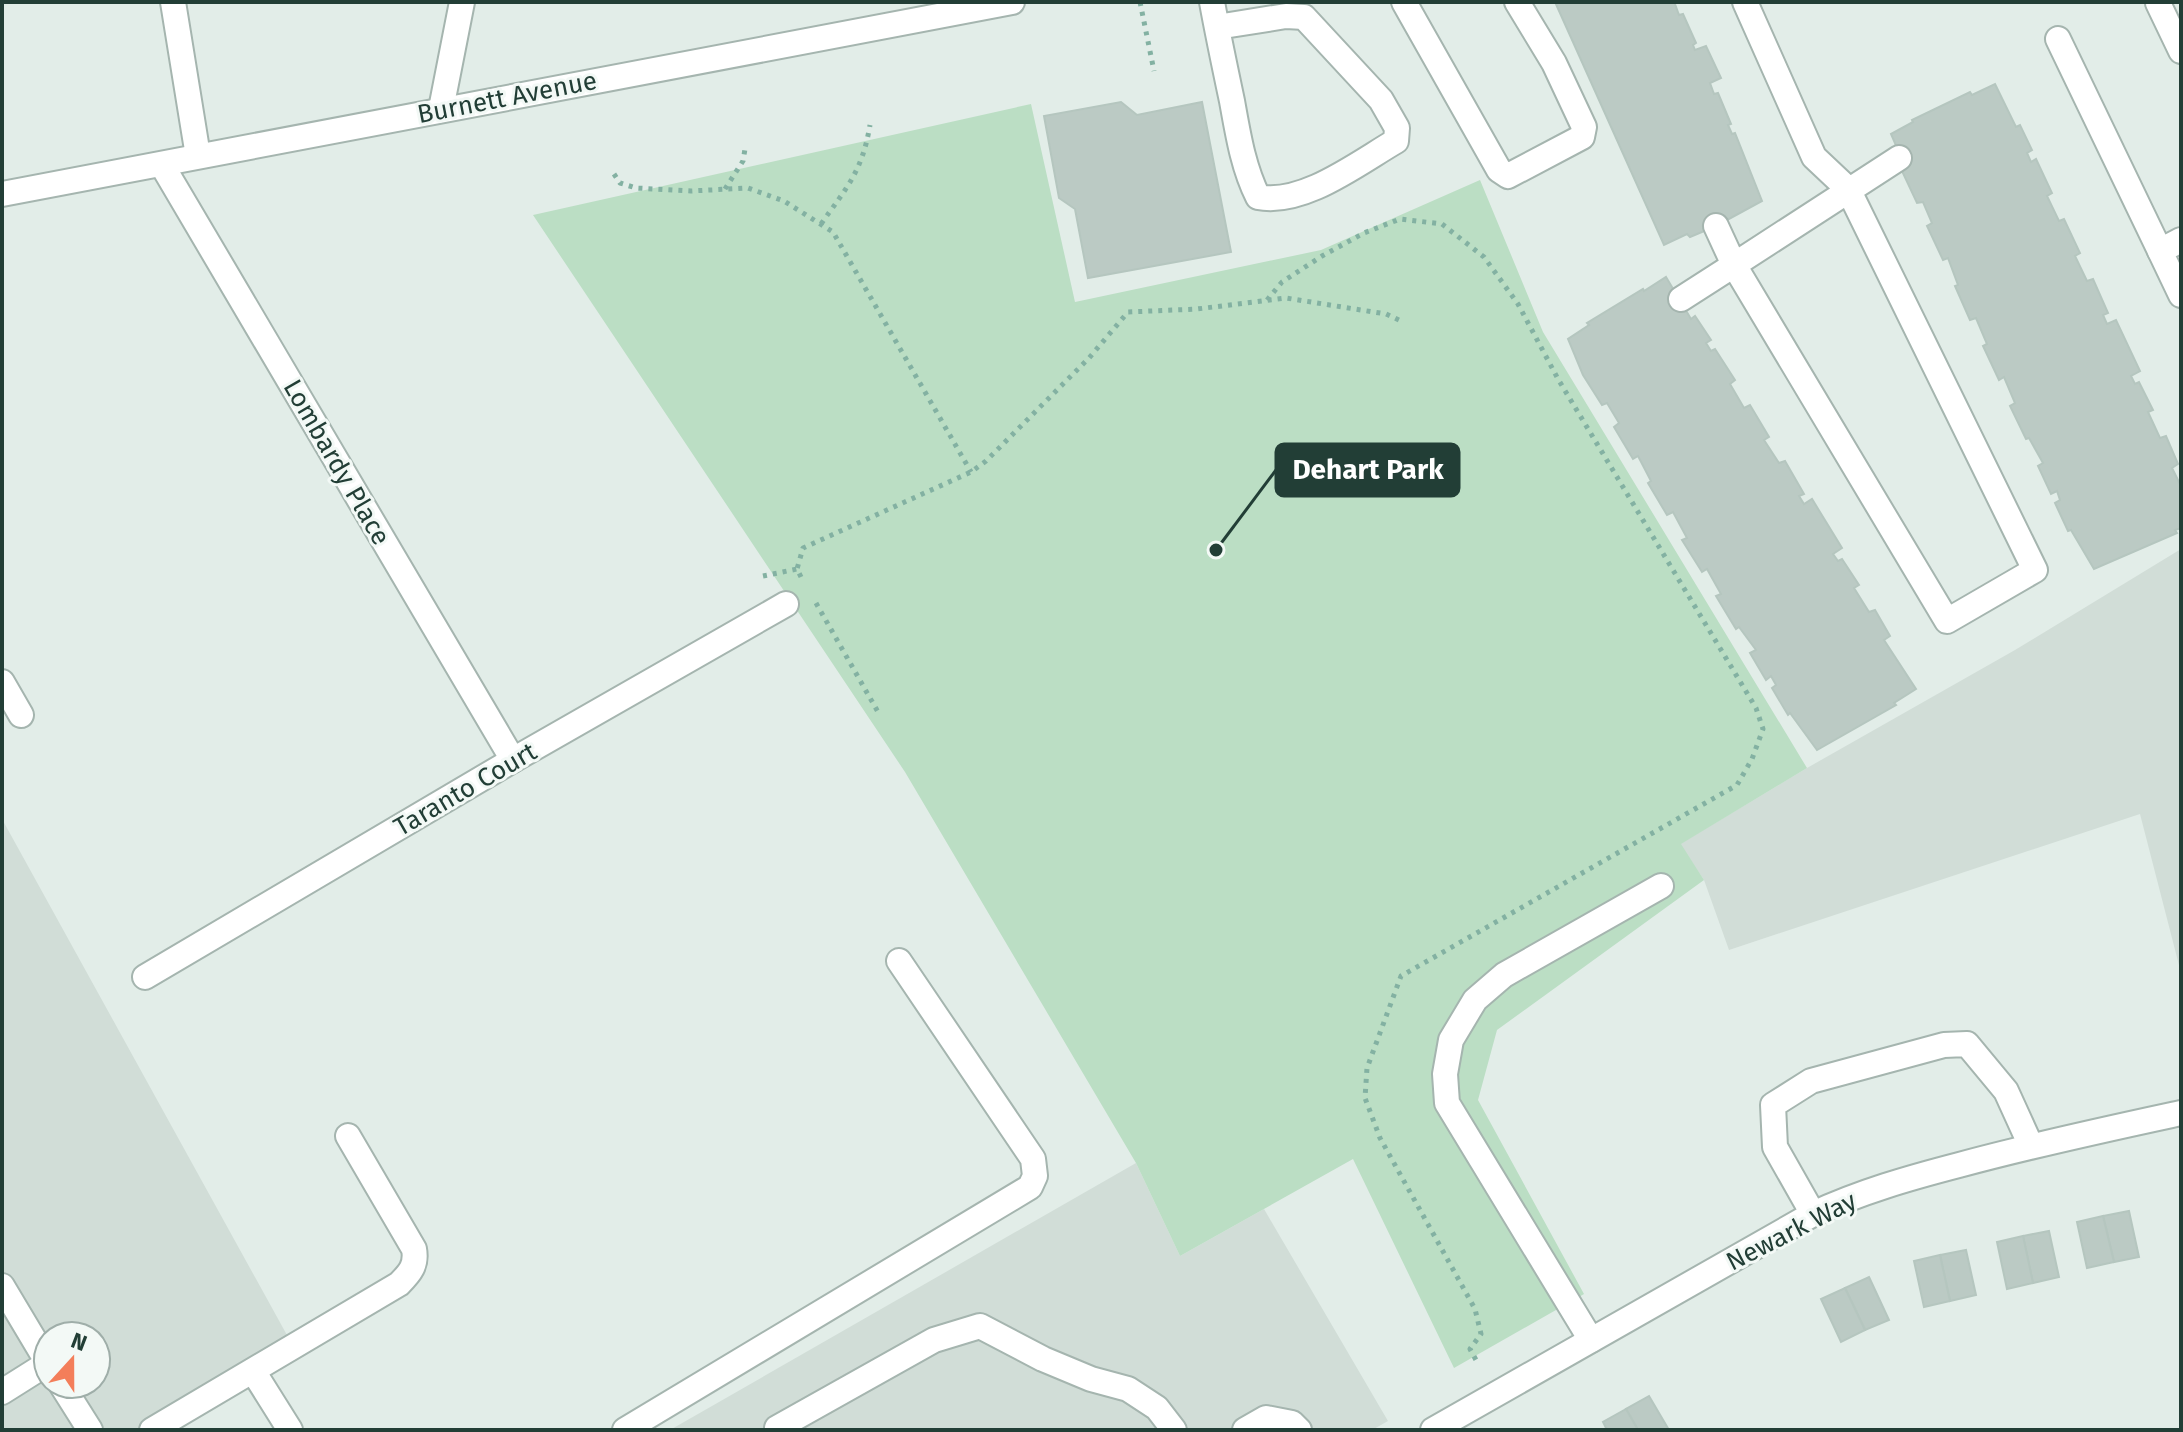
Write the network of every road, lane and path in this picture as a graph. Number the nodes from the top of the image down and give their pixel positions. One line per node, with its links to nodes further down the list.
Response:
1 (173, 2): 17 (street)
2 (462, 2): 14 (street)
3 (1012, 2): 14 (street, Burnett Avenue)
4 (1140, 2): 13 (path)
5 (1212, 2): 10 (street)
6 (1404, 2): 7 (street)
7 (1517, 2)
8 (1745, 2): 22 (street)
9 (2158, 3): 12 (street)
10 (1217, 27): 10 (street)
11 (2058, 39): 26 (street)
12 (2181, 51)
13 (1154, 71)
14 (441, 109): 17 (street, Burnett Avenue)
15 (870, 125): 24 (path)
16 (745, 149): 21 (path)
17 (198, 156): 19 (street, Burnett Avenue)
18 (1899, 158): 22 (street)
19 (162, 165): 23 (street, Burnett Avenue); 39 (street, Lombardy Place)
20 (614, 174): 21 (path)
21 (724, 189): 24 (path)
22 (1848, 189): 27 (street); 27 (street)
23 (2, 194)
24 (821, 224): 32 (path)
25 (1716, 226): 27 (street)
26 (2170, 246): 28 (street)
27 (1734, 265): 29 (street)
28 (2181, 295)
29 (1681, 299)
30 (1267, 300): 31 (path); 32 (path); 50 (path)
31 (1403, 322)
32 (971, 472): 33 (path)
33 (804, 582)
34 (811, 595): 37 (path)
35 (786, 604): 39 (street, Taranto Court)
36 (2, 682): 38 (street)
37 (878, 712)
38 (21, 715)
39 (513, 760): 42 (street, Taranto Court)
40 (1661, 886): 49 (street)
41 (899, 961): 59 (street)
42 (145, 977)
43 (2181, 1113): 45 (street, Newark Way)
44 (348, 1136): 51 (street)
45 (2031, 1146): 46 (street, Newark Way); 46 (street)
46 (1813, 1214): 49 (street, Newark Way)
47 (2, 1286): 48 (street)
48 (32, 1336)
49 (1591, 1340): 63 (street, Newark Way)
50 (1476, 1360)
51 (253, 1371): 57 (street); 58 (street)
52 (32, 1373): 53 (street)
53 (2, 1392)
54 (68, 1400): 55 (street)
55 (78, 1424)
56 (777, 1428): 60 (street)
57 (152, 1430)
58 (290, 1430)
59 (625, 1430)
60 (1174, 1430)
61 (1245, 1430): 62 (street)
62 (1299, 1430)
63 (1433, 1430)

